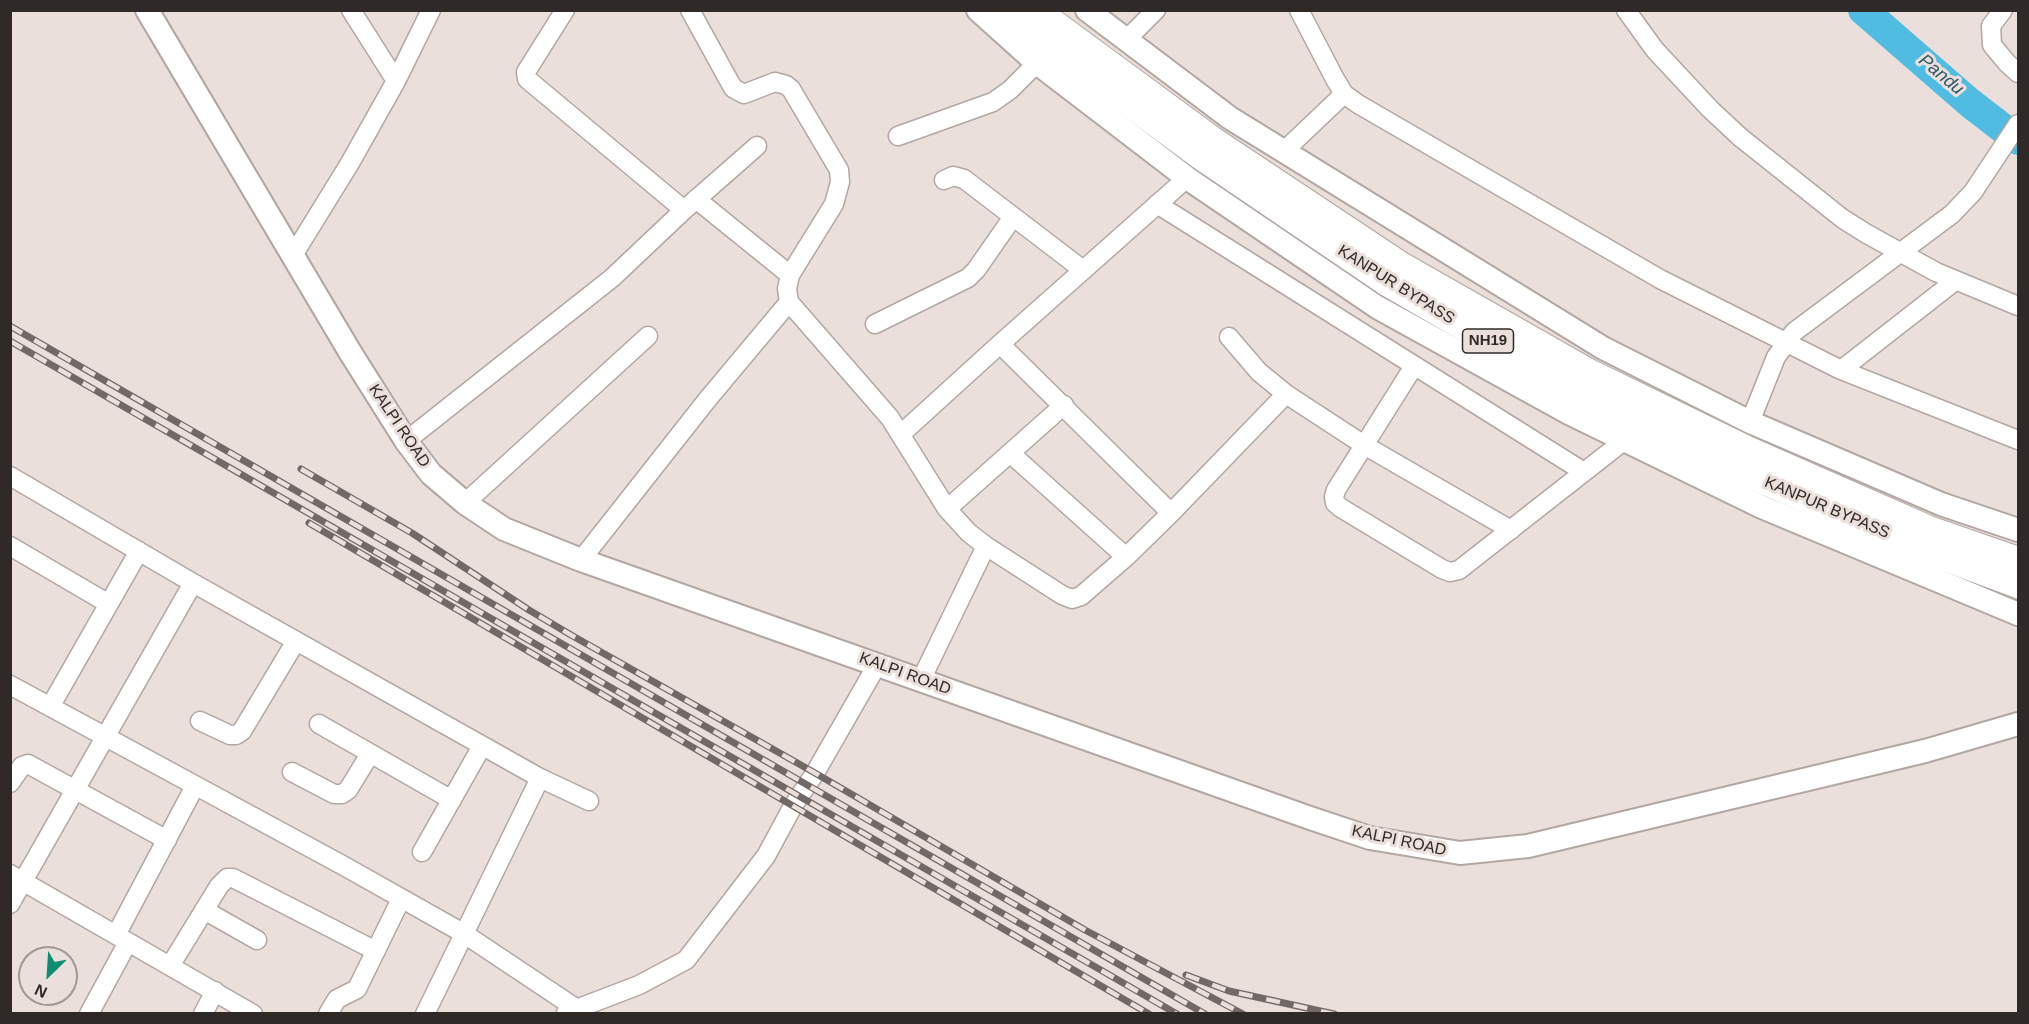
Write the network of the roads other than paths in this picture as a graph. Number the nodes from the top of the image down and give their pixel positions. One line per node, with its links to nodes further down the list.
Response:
1 (147, 10): 29 (main road, KALPI ROAD)
2 (351, 10): 17 (street)
3 (431, 10): 17 (street)
4 (565, 10): 26 (street)
5 (690, 10): 31 (street)
6 (978, 10): 15 (main road)
7 (1007, 10): 65 (highway, KANPUR BYPASS / NH19)
8 (1039, 10): 63 (highway, KANPUR BYPASS / NH19)
9 (1087, 10): 14 (main road)
10 (1156, 10): 14 (street)
11 (1299, 10): 18 (street)
12 (1626, 10): 28 (street)
13 (2003, 10): 16 (street)
14 (1126, 40): 22 (main road)
15 (1036, 63): 20 (street); 23 (main road)
16 (2019, 73)
17 (396, 81): 29 (street)
18 (1344, 94): 22 (street); 38 (street)
19 (2019, 124): 28 (street)
20 (898, 136)
21 (757, 146): 26 (street)
22 (1284, 151): 44 (main road)
23 (1187, 178): 25 (street); 46 (main road)
24 (944, 180): 27 (street)
25 (1157, 204): 30 (street); 40 (street)
26 (690, 205): 31 (street); 48 (street)
27 (1013, 216): 30 (street); 35 (street)
28 (1902, 253): 32 (street); 38 (street)
29 (292, 257): 48 (main road, KALPI ROAD)
30 (1083, 270): 39 (street)
31 (790, 275): 33 (street)
32 (1955, 281): 34 (street); 41 (street)
33 (789, 302): 45 (street); 62 (street)
34 (2019, 306)
35 (875, 324)
36 (648, 336): 53 (street)
37 (1229, 337): 42 (street)
38 (1785, 342): 41 (street); 44 (street)
39 (1000, 344): 43 (street); 45 (street)
40 (1414, 366): 49 (street); 51 (street)
41 (1841, 370): 47 (street)
42 (1286, 394): 49 (street); 55 (street)
43 (1064, 405): 50 (street); 55 (street)
44 (1750, 422): 57 (main road)
45 (901, 435): 54 (street)
46 (1625, 440): 51 (street); 67 (main road)
47 (2019, 440)
48 (406, 441): 53 (main road, KALPI ROAD)
49 (1364, 445): 56 (street); 56 (street)
50 (1010, 453): 54 (street); 61 (street)
51 (1584, 472): 56 (street)
52 (10, 477): 60 (street)
53 (465, 503): 62 (main road, KALPI ROAD)
54 (947, 508): 58 (street)
55 (1172, 513): 61 (street)
56 (1511, 530)
57 (2019, 530)
58 (986, 546): 61 (street); 70 (street)
59 (12, 548): 66 (street)
60 (139, 551): 64 (street); 66 (street)
61 (1126, 557)
62 (581, 560): 69 (main road, KALPI ROAD)
63 (2019, 560)
64 (193, 583): 68 (street); 77 (street)
65 (2019, 585)
66 (110, 603): 72 (street)
67 (2019, 614)
68 (296, 641): 73 (street); 78 (street)
69 (878, 665): 70 (main road, KALPI ROAD); 100 (street)
70 (921, 680): 79 (main road, KALPI ROAD)
71 (10, 685): 72 (street)
72 (50, 707): 77 (street)
73 (200, 721)
74 (319, 724): 80 (street)
75 (2019, 724): 79 (main road, KALPI ROAD)
76 (2019, 734): 79 (main road, KALPI ROAD)
77 (106, 736): 84 (street); 85 (street)
78 (482, 746): 82 (street); 86 (street)
79 (1925, 751)
80 (370, 754): 81 (street); 86 (street)
81 (292, 772)
82 (540, 778): 87 (street); 94 (street)
83 (10, 783): 85 (street)
84 (195, 786): 88 (street); 91 (street)
85 (75, 789): 88 (street); 90 (street)
86 (452, 800): 89 (street)
87 (589, 801)
88 (167, 840): 95 (street)
89 (422, 852)
90 (17, 878): 92 (street); 95 (street)
91 (401, 899): 94 (street); 97 (street)
92 (10, 904)
93 (204, 910): 96 (street); 97 (street); 98 (street)
94 (463, 933): 100 (street); 105 (street)
95 (122, 939): 98 (street); 101 (street)
96 (257, 940)
97 (376, 951): 104 (street)
98 (170, 966): 99 (street)
99 (215, 991): 102 (street); 103 (street)
100 (571, 1011)
101 (89, 1014)
102 (203, 1014)
103 (253, 1014)
104 (328, 1014)
105 (425, 1014)

